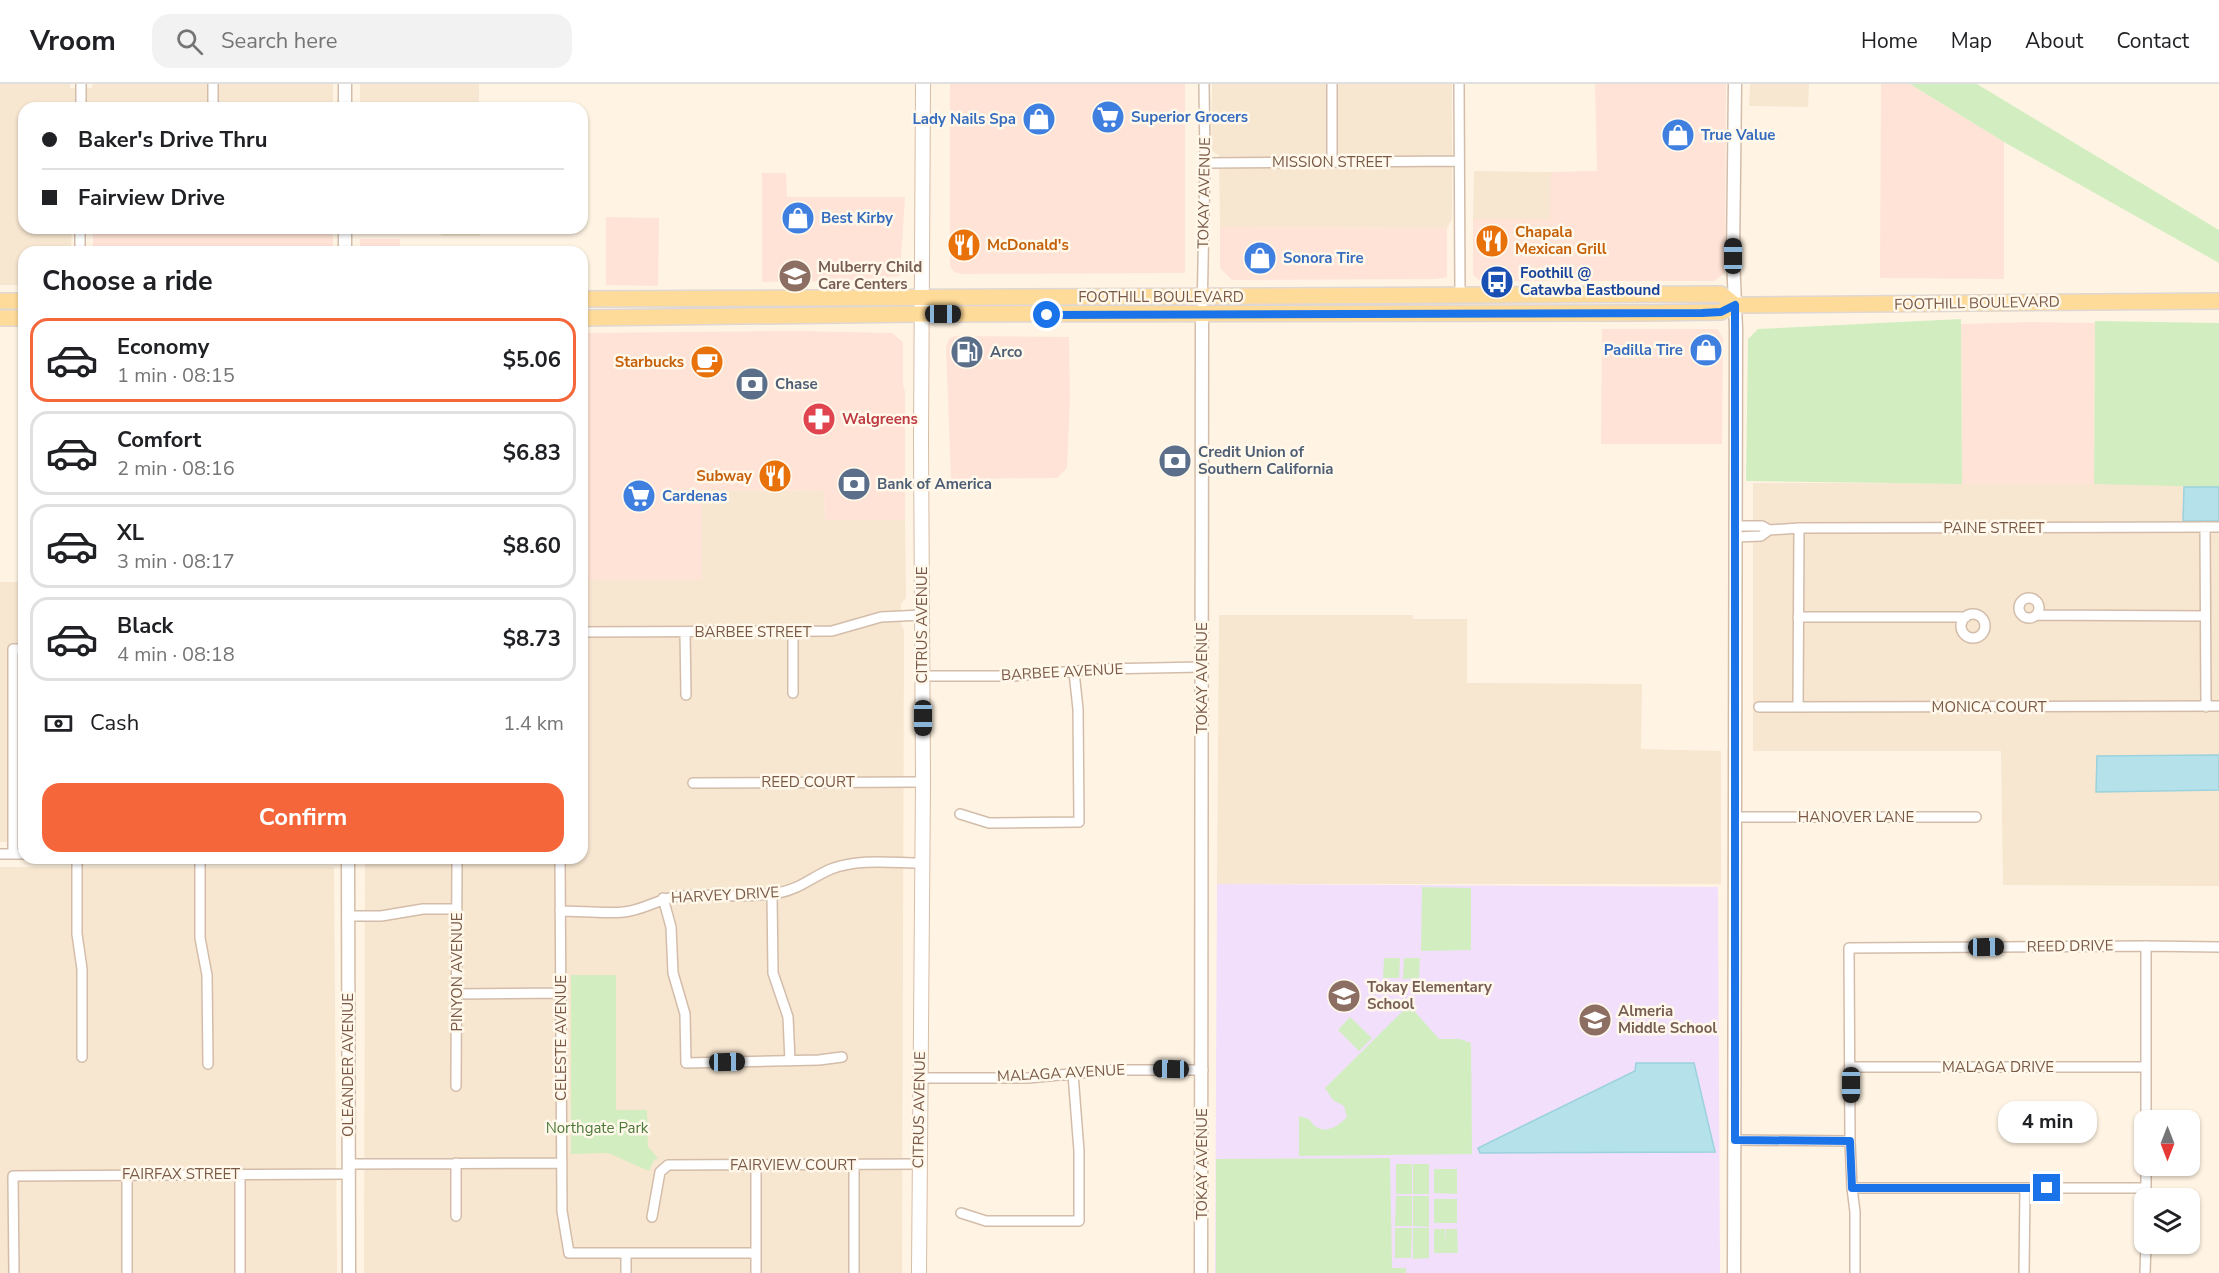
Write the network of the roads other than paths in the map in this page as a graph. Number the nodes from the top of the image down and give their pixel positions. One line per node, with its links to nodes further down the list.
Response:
1 (81, 84): 9 (street)
2 (213, 84): 10 (street)
3 (345, 84): 11 (street)
4 (923, 84): 17 (main road, CITRUS AVENUE)
5 (1204, 84): 14 (street, TOKAY AVENUE)
6 (1332, 84): 13 (street)
7 (1459, 84): 12 (street)
8 (1735, 84): 23 (street)
9 (81, 102)
10 (213, 102)
11 (345, 102)
12 (1459, 161): 13 (street, MISSION STREET); 15 (street)
13 (1332, 162): 14 (street, MISSION STREET)
14 (1205, 163): 16 (street, TOKAY AVENUE)
15 (1460, 295): 16 (main road, FOOTHILL BOULEVARD); 23 (main road, FOOTHILL BOULEVARD)
16 (1202, 297): 17 (main road, FOOTHILL BOULEVARD); 25 (street, TOKAY AVENUE)
17 (922, 298): 19 (main road, FOOTHILL BOULEVARD); 24 (main road, CITRUS AVENUE)
18 (588, 299): 19 (main road, FOOTHILL BOULEVARD)
19 (697, 299): 29 (main road)
20 (18, 301): 22 (main road)
21 (2219, 301): 23 (main road, FOOTHILL BOULEVARD)
22 (0, 302)
23 (1735, 305): 25 (main road, FOOTHILL BOULEVARD); 33 (street)
24 (922, 314): 25 (main road, FOOTHILL BOULEVARD); 29 (main road, FOOTHILL BOULEVARD); 34 (main road, CITRUS AVENUE)
25 (1202, 315): 43 (street, TOKAY AVENUE)
26 (0, 318): 27 (main road)
27 (18, 318)
28 (588, 318): 29 (main road, FOOTHILL BOULEVARD)
29 (607, 318)
30 (2205, 527): 31 (street, PAINE STREET); 32 (street, PAINE STREET); 36 (street)
31 (2219, 527)
32 (1799, 528): 33 (street, PAINE STREET); 37 (street)
33 (1736, 531): 55 (street)
34 (922, 615): 41 (street, BARBEE STREET); 45 (main road, CITRUS AVENUE)
35 (2036, 615): 36 (street)
36 (2205, 616): 48 (street)
37 (1798, 617): 38 (street); 51 (street)
38 (1966, 617)
39 (588, 632): 40 (street, BARBEE STREET)
40 (685, 632): 41 (street, BARBEE STREET); 47 (street)
41 (793, 632): 46 (street)
42 (18, 649): 58 (street)
43 (1202, 668): 44 (street, BARBEE AVENUE); 81 (street, TOKAY AVENUE)
44 (1074, 672): 45 (street, BARBEE AVENUE); 54 (street)
45 (923, 676): 52 (main road, CITRUS AVENUE)
46 (793, 693)
47 (686, 694)
48 (2206, 706): 49 (street, MONICA COURT); 51 (street, MONICA COURT)
49 (2219, 706)
50 (1759, 707): 51 (street, MONICA COURT)
51 (1798, 707)
52 (923, 782): 53 (street, REED COURT); 60 (main road, CITRUS AVENUE)
53 (693, 783)
54 (960, 814)
55 (1735, 817): 56 (street, HANOVER LANE); 86 (street)
56 (1976, 818)
57 (0, 854): 58 (street)
58 (13, 854): 59 (street)
59 (18, 854)
60 (922, 863): 66 (street, HARVEY DRIVE); 83 (main road, CITRUS AVENUE)
61 (78, 864): 75 (street)
62 (200, 864): 78 (street)
63 (348, 864): 70 (street, OLEANDER AVENUE)
64 (457, 864): 68 (street, PINYON AVENUE)
65 (560, 864): 69 (street, CELESTE AVENUE)
66 (772, 894): 67 (street, HARVEY DRIVE); 77 (street)
67 (663, 898): 69 (street, HARVEY DRIVE); 77 (street)
68 (457, 909): 70 (street); 74 (street, PINYON AVENUE)
69 (560, 911): 73 (street, CELESTE AVENUE)
70 (347, 915): 93 (street, OLEANDER AVENUE)
71 (2146, 946): 72 (street, REED DRIVE); 79 (street, REED DRIVE); 80 (street)
72 (2219, 947)
73 (561, 993): 74 (street); 89 (street, CELESTE AVENUE)
74 (456, 994): 84 (street, PINYON AVENUE)
75 (82, 1057)
76 (842, 1057): 77 (street)
77 (790, 1061)
78 (208, 1064)
79 (1851, 1067): 80 (street, MALAGA DRIVE); 87 (street)
80 (2146, 1067): 85 (street)
81 (1203, 1070): 82 (street, MALAGA AVENUE); 115 (street, TOKAY AVENUE)
82 (1073, 1074): 83 (street, MALAGA AVENUE); 101 (street)
83 (920, 1078): 90 (main road, CITRUS AVENUE)
84 (456, 1086)
85 (2146, 1110)
86 (1735, 1140): 87 (street); 116 (street)
87 (1850, 1141): 97 (street)
88 (456, 1163): 89 (street, FAIRFAX STREET); 93 (street, FAIRFAX STREET); 102 (street)
89 (562, 1163): 105 (street, CELESTE AVENUE)
90 (919, 1164): 91 (street, FAIRVIEW COURT); 114 (main road, CITRUS AVENUE)
91 (854, 1165): 92 (street, FAIRVIEW COURT); 113 (street)
92 (756, 1166): 103 (street, FAIRVIEW COURT); 104 (street)
93 (348, 1169): 95 (street, FAIRFAX STREET); 110 (street, OLEANDER AVENUE)
94 (127, 1174): 95 (street, FAIRFAX STREET); 107 (street, FAIRFAX STREET); 108 (street)
95 (240, 1174): 109 (street)
96 (2146, 1176): 99 (street)
97 (1852, 1188): 100 (street); 117 (street)
98 (2134, 1188): 100 (street)
99 (2146, 1188)
100 (2025, 1189): 118 (street)
101 (961, 1213)
102 (456, 1216)
103 (652, 1217)
104 (756, 1253): 105 (street); 112 (street)
105 (626, 1254): 111 (street)
106 (2146, 1254): 119 (street)
107 (14, 1273)
108 (127, 1273)
109 (240, 1273)
110 (349, 1273)
111 (626, 1273)
112 (756, 1273)
113 (854, 1273)
114 (919, 1273)
115 (1201, 1273)
116 (1734, 1273)
117 (1855, 1273)
118 (2024, 1273)
119 (2145, 1273)

